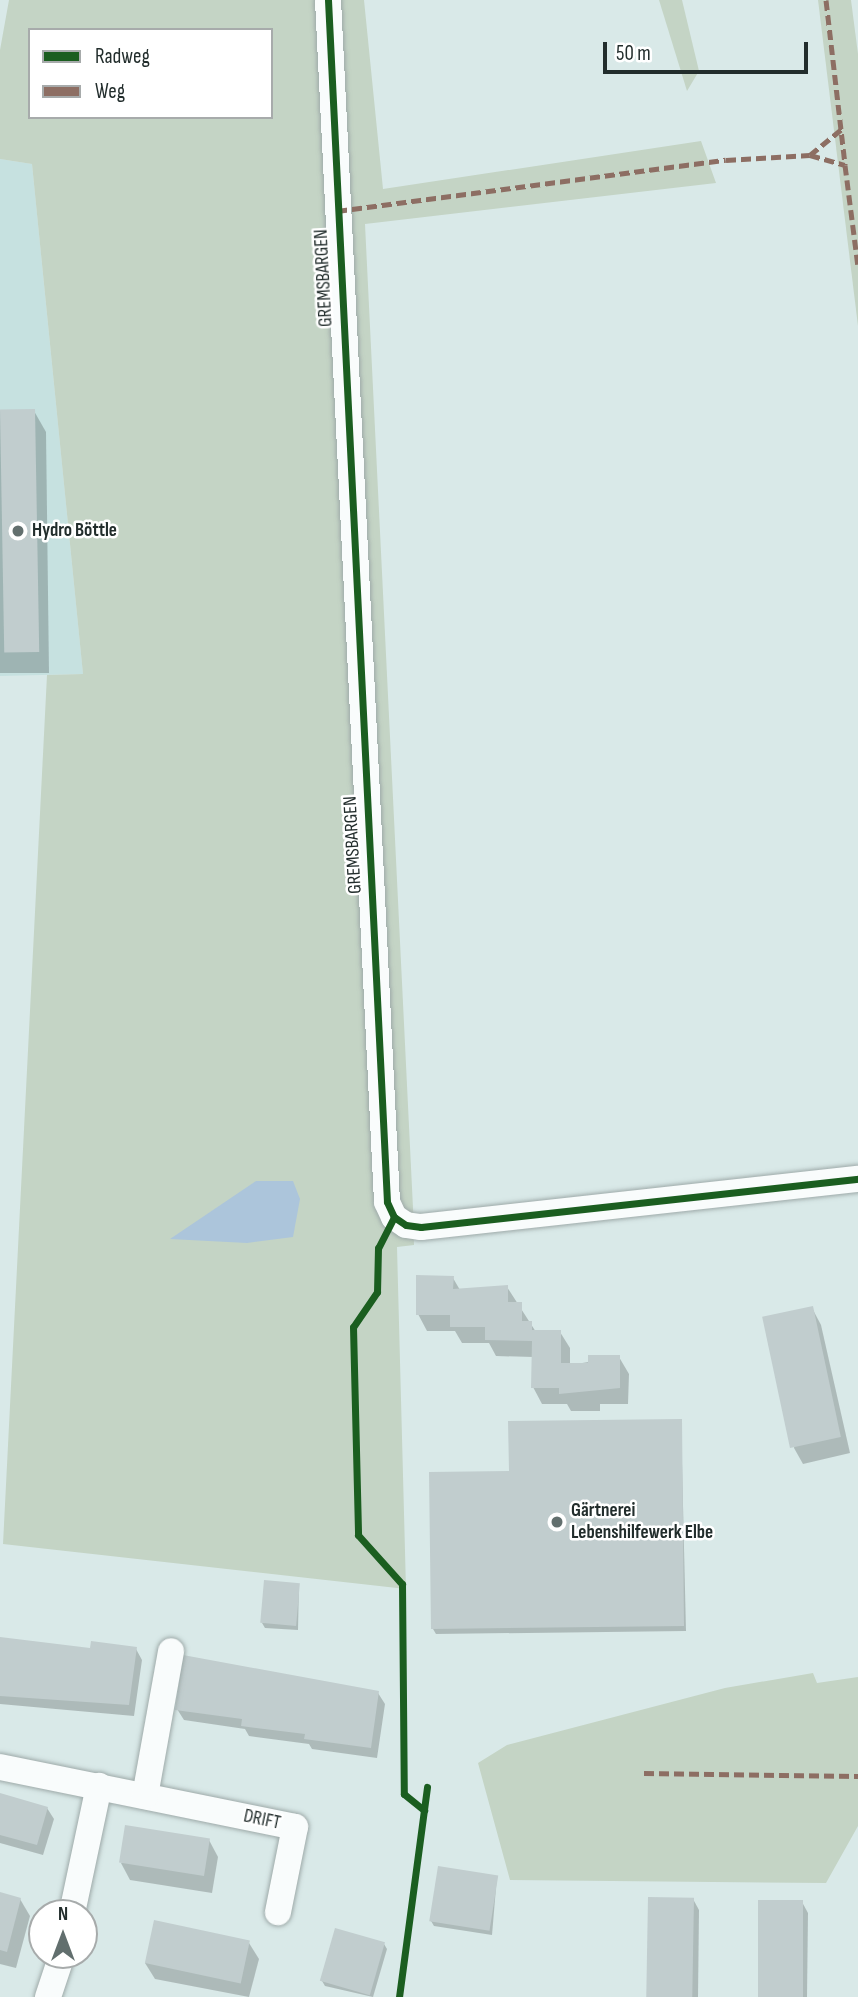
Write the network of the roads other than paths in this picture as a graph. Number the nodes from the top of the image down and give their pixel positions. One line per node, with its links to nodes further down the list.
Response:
1 (328, 0): 2 (street, GREMSBARGEN)
2 (858, 1179)
3 (171, 1651): 6 (street)
4 (0, 1767): 5 (street, DRIFT)
5 (99, 1786): 6 (street, DRIFT); 7 (street)
6 (145, 1796): 8 (street, DRIFT)
7 (75, 1899)
8 (278, 1912)
9 (57, 1969): 10 (street)
10 (48, 1997)

